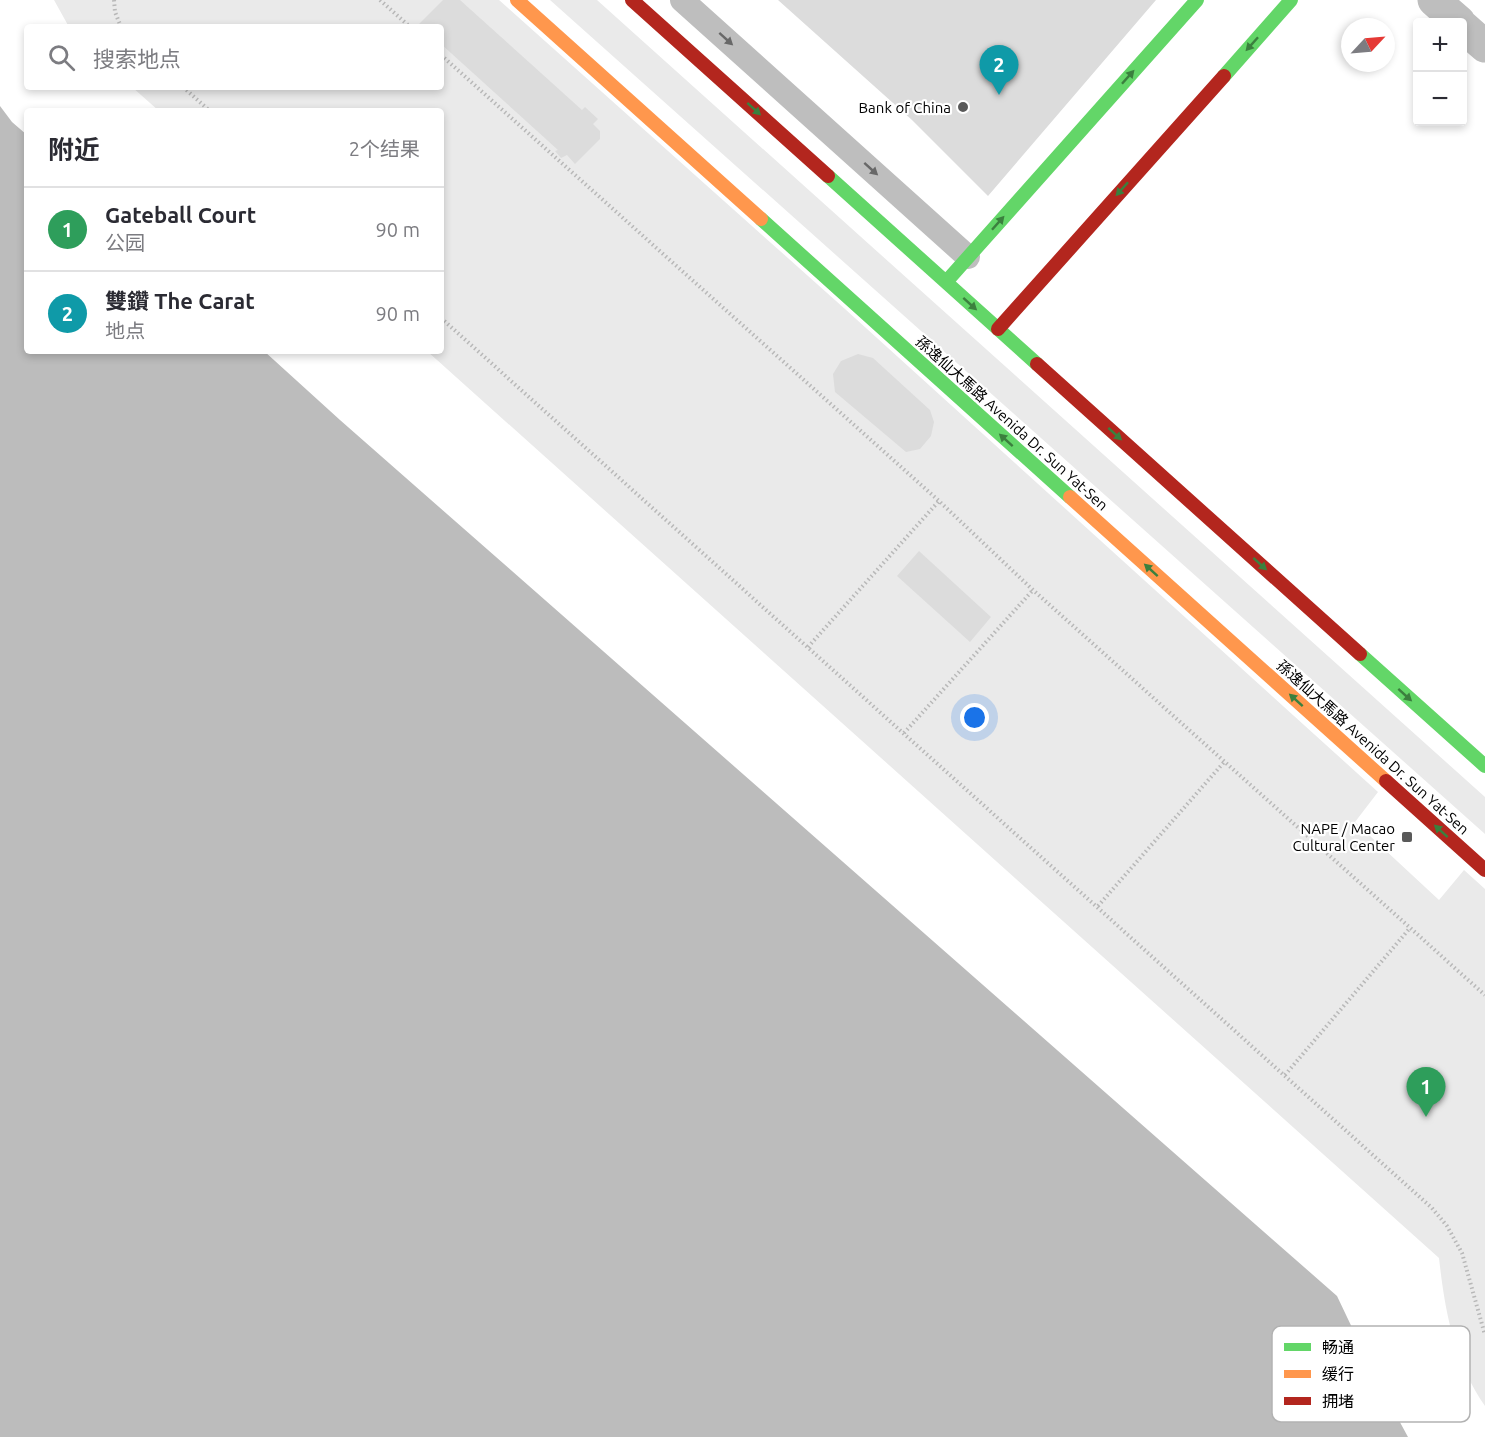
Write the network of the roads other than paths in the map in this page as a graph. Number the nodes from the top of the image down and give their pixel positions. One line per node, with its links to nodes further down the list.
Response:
1 (517, 0): 14 (main road, 孫逸仙大馬路 Avenida Dr. Sun Yat-Sen, one-way to 1)
2 (632, 0): 11 (main road, one-way to 11)
3 (682, 0): 10 (lane, one-way to 10)
4 (1197, 0): 10 (main road, one-way to 4)
5 (1291, 0): 12 (main road, one-way to 12)
6 (1434, 0): 7 (street)
7 (1454, 18)
8 (1467, 30): 9 (street)
9 (1485, 46)
10 (968, 257): 11 (main road)
11 (945, 282): 12 (main road, one-way to 12)
12 (998, 329): 13 (main road, one-way to 13)
13 (1485, 766)
14 (1485, 870)

